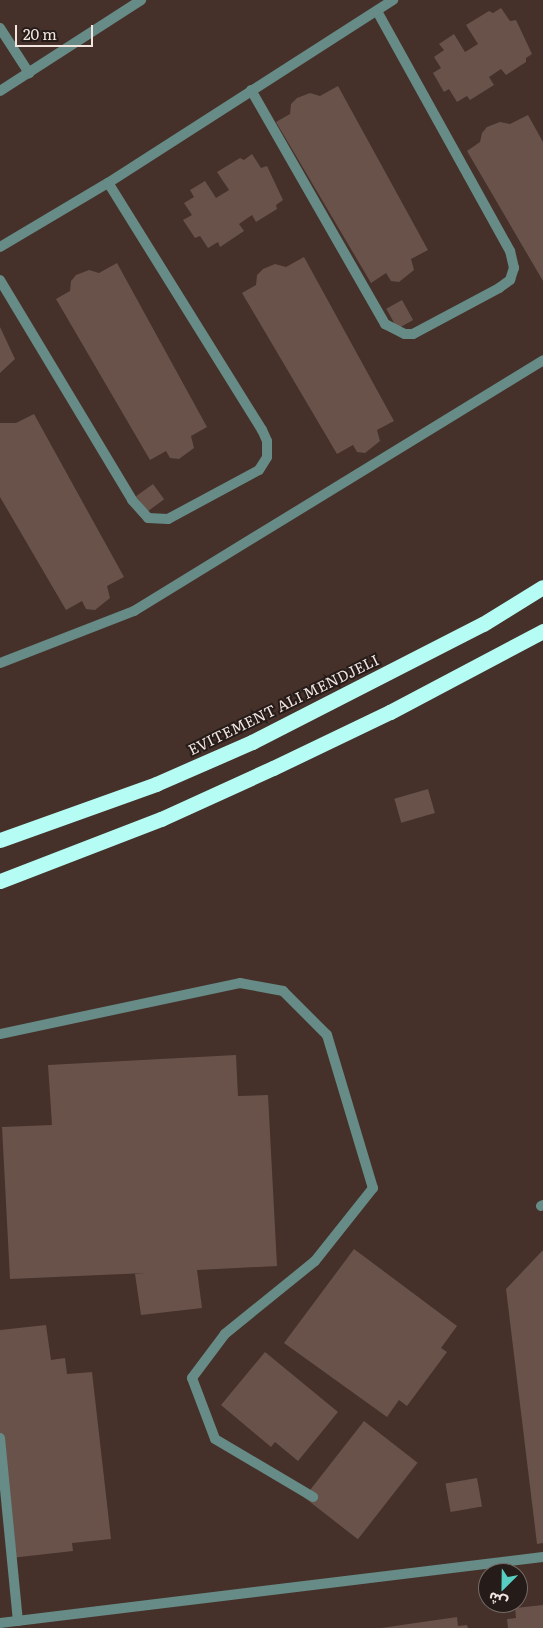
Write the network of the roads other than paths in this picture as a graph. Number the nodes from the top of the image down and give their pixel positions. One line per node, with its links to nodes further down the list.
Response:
1 (141, 0): 5 (street)
2 (393, 0): 3 (street)
3 (377, 11): 6 (street); 6 (street)
4 (0, 28): 5 (street)
5 (29, 73): 7 (street)
6 (251, 90): 8 (street)
7 (0, 91)
8 (108, 183): 9 (street); 10 (street)
9 (0, 247)
10 (0, 280)
11 (543, 360): 14 (street)
12 (543, 587): 15 (highway, EVITEMENT ALI MENDJELI)
13 (543, 632): 16 (highway)
14 (0, 663)
15 (0, 840)
16 (0, 881)
17 (0, 1034): 19 (street)
18 (0, 1438): 21 (street)
19 (313, 1497)
20 (543, 1557): 21 (street)
21 (18, 1620): 22 (street)
22 (0, 1622)

